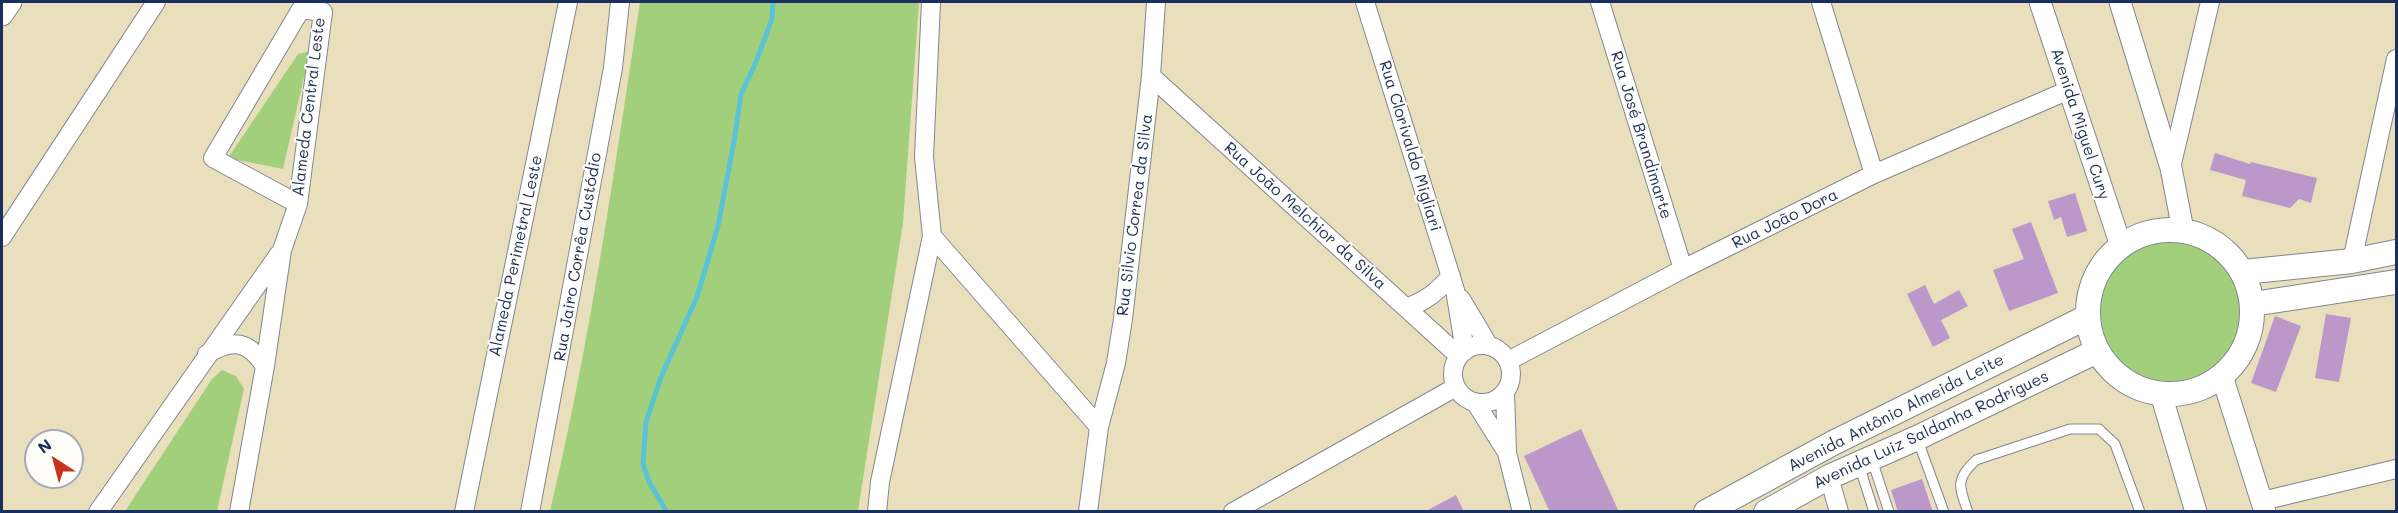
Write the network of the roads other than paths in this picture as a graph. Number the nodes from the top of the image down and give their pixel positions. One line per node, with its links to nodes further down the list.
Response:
1 (11, 2): 13 (street)
2 (156, 2): 22 (street)
3 (568, 2): 54 (street, Alameda Perimetral Leste)
4 (620, 2): 55 (street, Rua Jairo Corrêa Custódio)
5 (931, 2): 21 (street)
6 (1156, 2): 15 (street, Rua Silvio Correa da Silva)
7 (1365, 2): 30 (street, Rua Clorivaldo Migliari)
8 (1600, 2): 27 (street, Rua José Brandimarte)
9 (1821, 2): 18 (street)
10 (2040, 2): 16 (street, Avenida Miguel Cury)
11 (2120, 2): 17 (street)
12 (2210, 2): 17 (street)
13 (2, 15)
14 (2397, 59): 26 (street)
15 (1151, 76): 32 (street, Rua João Melchior da Silva); 45 (street, Rua Silvio Correa da Silva)
16 (2069, 90): 18 (street, Rua João Dora); 23 (street, Avenida Miguel Cury)
17 (2171, 168): 20 (street)
18 (1874, 174): 27 (street, Rua João Dora)
19 (298, 204): 19 (street, Alameda Central Leste); 24 (street, Alameda Central Leste)
20 (2183, 231): 23 (main road); 28 (main road)
21 (932, 236): 45 (street); 56 (street)
22 (2, 237)
23 (2121, 246): 33 (main road)
24 (282, 250): 37 (street, Alameda Central Leste); 39 (street, Alameda Central Leste)
25 (2397, 252): 26 (main road)
26 (2352, 261): 28 (main road)
27 (1683, 269): 38 (street, Rua João Dora)
28 (2243, 272): 31 (main road)
29 (2397, 282): 31 (main road)
30 (1453, 283): 32 (street); 34 (street, Rua Clorivaldo Migliari); 36 (street, Rua Clorivaldo Migliari)
31 (2253, 304): 40 (main road)
32 (1406, 308): 36 (street, Rua João Melchior da Silva)
33 (2088, 317): 35 (main road); 60 (main road, Avenida Antônio Almeida Leite)
34 (1489, 346): 36 (street); 38 (street)
35 (2097, 351): 43 (main road); 46 (main road, Avenida Luiz Saldanha Rodrigues)
36 (1462, 353): 41 (street)
37 (207, 354): 39 (street); 52 (street, Alameda Central Leste)
38 (1508, 361): 42 (street)
39 (265, 366): 53 (street, Alameda Central Leste)
40 (2222, 376): 43 (main road); 51 (street)
41 (1456, 387): 44 (street); 58 (street)
42 (1504, 392): 44 (street); 47 (street)
43 (2161, 394): 68 (street)
44 (1475, 402): 47 (street)
45 (1098, 427): 57 (street, Rua Silvio Correa da Silva)
46 (1917, 438): 48 (main road, Avenida Luiz Saldanha Rodrigues); 65 (lane)
47 (1507, 453): 59 (street)
48 (1865, 461): 50 (main road, Avenida Luiz Saldanha Rodrigues); 63 (lane); 64 (lane)
49 (2397, 469): 51 (street)
50 (1829, 477): 61 (main road, Avenida Luiz Saldanha Rodrigues); 62 (street)
51 (2263, 506)
52 (98, 512)
53 (239, 512)
54 (464, 512)
55 (530, 512)
56 (877, 512)
57 (1088, 512)
58 (1233, 512)
59 (1522, 512)
60 (1706, 512)
61 (1766, 512)
62 (1839, 512)
63 (1874, 512)
64 (1889, 512)
65 (1944, 512)
66 (1968, 512): 67 (lane)
67 (2140, 512)
68 (2196, 512)

